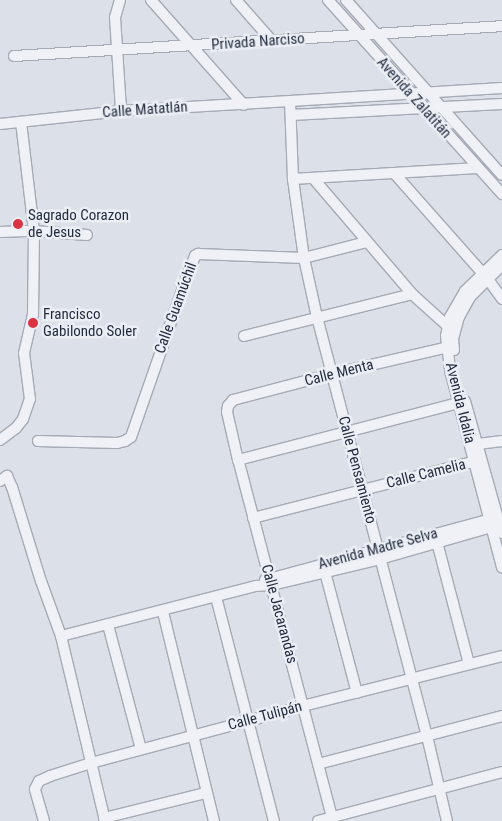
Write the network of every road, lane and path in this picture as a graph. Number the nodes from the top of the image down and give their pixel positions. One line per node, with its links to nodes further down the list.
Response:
1 (120, 0): 11 (street)
2 (151, 0): 10 (street)
3 (236, 0): 9 (street)
4 (328, 0): 8 (street, Avenida Zalatitán)
5 (346, 0): 7 (street, Avenida Zalatitán)
6 (502, 26): 7 (street, Privada Narciso)
7 (378, 35): 8 (street, Privada Narciso); 15 (street, Avenida Zalatitán)
8 (360, 36): 9 (street, Privada Narciso); 14 (street, Avenida Zalatitán)
9 (272, 41): 10 (street, Privada Narciso)
10 (192, 46): 11 (street, Privada Narciso); 18 (street)
11 (117, 50): 12 (street, Privada Narciso); 21 (street)
12 (14, 56)
13 (502, 88): 15 (street, Calle Matatlán)
14 (412, 94): 15 (street, Calle Matatlán); 16 (street, Calle Matatlán); 20 (street, Avenida Zalatitán)
15 (429, 94): 19 (street, Avenida Zalatitán)
16 (290, 101): 18 (street, Calle Matatlán); 22 (street)
17 (502, 104): 19 (street)
18 (244, 105): 21 (street, Calle Matatlán)
19 (441, 107): 20 (street); 26 (street, Avenida Zalatitán)
20 (424, 108): 22 (street); 25 (street, Avenida Zalatitán)
21 (121, 111): 23 (street, Calle Matatlán)
22 (291, 115): 29 (street, Calle Pensamiento)
23 (21, 122): 24 (street, Calle Matatlán); 31 (street)
24 (0, 124)
25 (477, 168): 27 (street); 30 (street, Avenida Zalatitán)
26 (500, 169)
27 (394, 174): 28 (street); 38 (street)
28 (313, 178): 29 (street); 34 (street)
29 (293, 179): 36 (street, Calle Pensamiento)
30 (502, 194)
31 (34, 231): 32 (street); 33 (street); 49 (street)
32 (0, 232)
33 (87, 235)
34 (367, 242): 36 (street, Calle Guamúchil); 39 (street)
35 (502, 255): 38 (street, Avenida Idalia)
36 (304, 258): 41 (street, Calle Pensamiento); 50 (street, Calle Guamúchil)
37 (502, 265): 38 (street, Avenida Idalia)
38 (485, 275): 40 (street); 42 (street, Avenida Idalia)
39 (412, 294): 41 (street); 42 (street)
40 (502, 299)
41 (317, 317): 43 (street); 45 (street, Calle Pensamiento)
42 (451, 330): 44 (street, Avenida Idalia)
43 (244, 336)
44 (450, 346): 45 (street, Calle Menta); 46 (street, Avenida Idalia); 52 (street, Avenida Idalia)
45 (332, 374): 47 (street, Calle Menta); 48 (street, Calle Pensamiento)
46 (459, 403): 48 (street); 54 (street, Avenida Idalia)
47 (228, 406): 53 (street, Calle Jacarandas)
48 (347, 432): 53 (street); 56 (street, Calle Pensamiento)
49 (0, 440)
50 (38, 441)
51 (502, 441): 52 (street)
52 (478, 444): 54 (street, Avenida Idalia)
53 (238, 460): 57 (street, Calle Jacarandas)
54 (478, 461): 56 (street, Calle Camelia); 58 (street, Avenida Idalia)
55 (2, 476): 67 (street)
56 (362, 491): 57 (street, Calle Camelia); 60 (street, Calle Pensamiento)
57 (254, 518): 63 (street, Calle Jacarandas)
58 (498, 523): 59 (street, Avenida Madre Selva); 60 (street, Avenida Madre Selva); 61 (street, Avenida Idalia)
59 (437, 542): 60 (street, Avenida Madre Selva); 69 (street)
60 (379, 555): 62 (street, Avenida Madre Selva); 63 (street, Avenida Madre Selva); 70 (street, Calle Pensamiento)
61 (502, 567)
62 (325, 572): 63 (street, Avenida Madre Selva); 71 (street)
63 (270, 581): 64 (street, Avenida Madre Selva); 72 (street, Calle Jacarandas)
64 (216, 597): 65 (street, Avenida Madre Selva); 74 (street)
65 (163, 612): 66 (street, Avenida Madre Selva); 75 (street)
66 (108, 625): 67 (street, Avenida Madre Selva); 77 (street)
67 (61, 636): 78 (street)
68 (502, 656): 69 (street, Calle Tulipán)
69 (469, 664): 70 (street, Calle Tulipán)
70 (411, 678): 71 (street, Calle Tulipán); 76 (street, Calle Pensamiento)
71 (357, 693): 72 (street, Calle Tulipán)
72 (303, 706): 74 (street, Calle Tulipán); 79 (street, Calle Jacarandas)
73 (502, 716): 76 (street)
74 (247, 721): 75 (street, Calle Tulipán); 87 (street)
75 (191, 736): 77 (street, Calle Tulipán); 82 (street)
76 (427, 736): 79 (street); 81 (street, Calle Pensamiento)
77 (141, 749): 78 (street, Calle Tulipán)
78 (91, 763): 83 (street); 85 (street, Calle Tulipán)
79 (318, 764): 84 (street, Calle Jacarandas)
80 (502, 772): 81 (street)
81 (439, 789): 84 (street); 89 (street, Calle Pensamiento)
82 (206, 793): 83 (street); 86 (street)
83 (105, 819)
84 (333, 819): 88 (street)
85 (44, 821)
86 (214, 821)
87 (274, 821)
88 (318, 821)
89 (447, 821)

